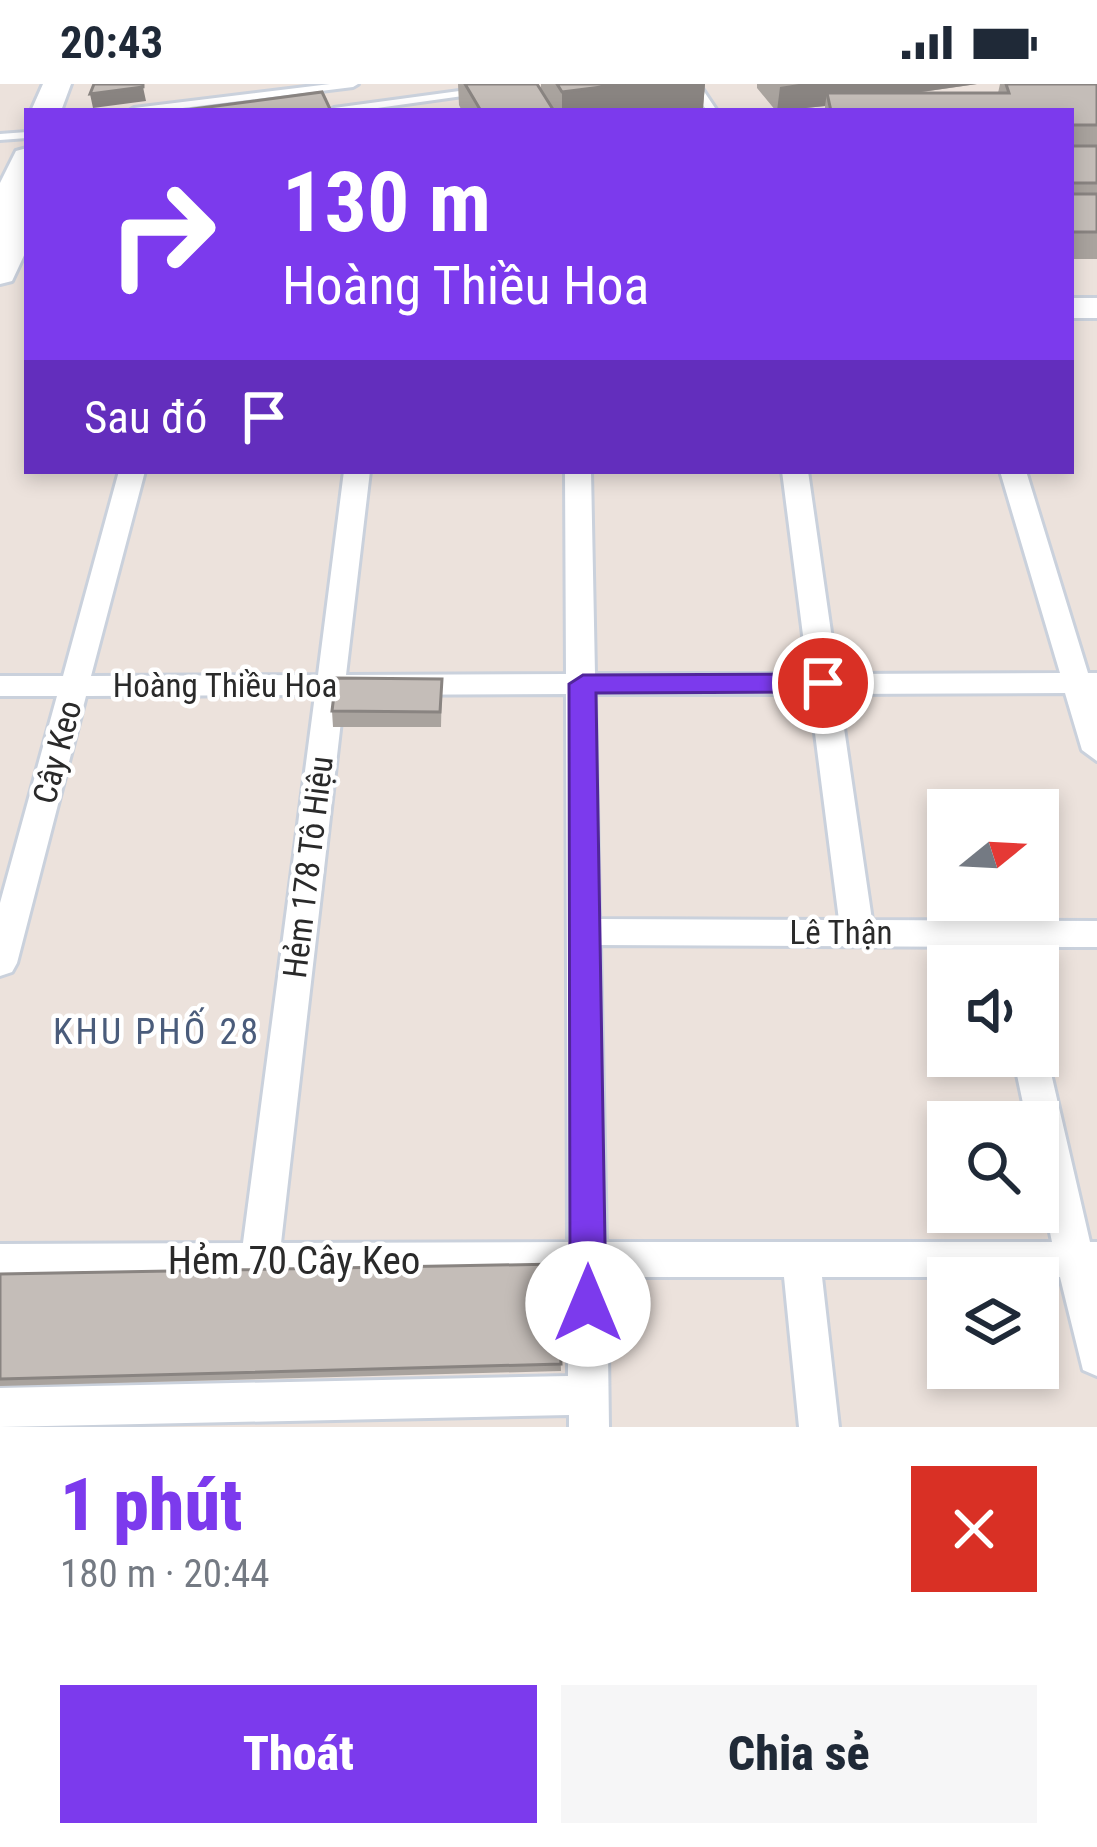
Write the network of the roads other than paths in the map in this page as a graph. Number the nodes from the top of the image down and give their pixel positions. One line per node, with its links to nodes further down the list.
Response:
1 (353, 84): 3 (lane)
2 (489, 90): 4 (lane)
3 (158, 108)
4 (356, 108)
5 (24, 164): 6 (main road)
6 (0, 218)
7 (24, 222): 8 (main road)
8 (7, 291)
9 (131, 474): 19 (street, Cây Keo)
10 (357, 474): 16 (street, Hẻm 178 Tô Hiệu)
11 (578, 474): 17 (street)
12 (795, 474): 15 (street)
13 (1014, 474): 14 (street)
14 (1087, 682): 15 (street, Hoàng Thiều Hoa); 20 (street)
15 (823, 683): 17 (street, Hoàng Thiều Hoa); 22 (street)
16 (330, 684): 17 (street, Hoàng Thiều Hoa); 19 (street, Hoàng Thiều Hoa); 32 (street, Hẻm 178 Tô Hiệu)
17 (583, 684): 21 (street)
18 (0, 686): 19 (street, Hoàng Thiều Hoa)
19 (75, 686): 26 (street, Cây Keo)
20 (1097, 750)
21 (585, 932): 22 (street, Lê Thận); 28 (street)
22 (857, 932): 24 (street, Lê Thận)
23 (1097, 934): 25 (street, Lê Thận)
24 (965, 945)
25 (1034, 945)
26 (0, 963)
27 (1036, 1077): 30 (street)
28 (588, 1258): 29 (street, Hẻm 70 Cây Keo); 32 (street, Hẻm 70 Cây Keo); 35 (street)
29 (801, 1258): 30 (street, Hẻm 70 Cây Keo); 37 (street)
30 (1086, 1259): 33 (street)
31 (0, 1261): 32 (street, Hẻm 70 Cây Keo)
32 (260, 1262)
33 (1097, 1357)
34 (0, 1408): 36 (street)
35 (589, 1411): 36 (street)
36 (231, 1415)
37 (818, 1427)

